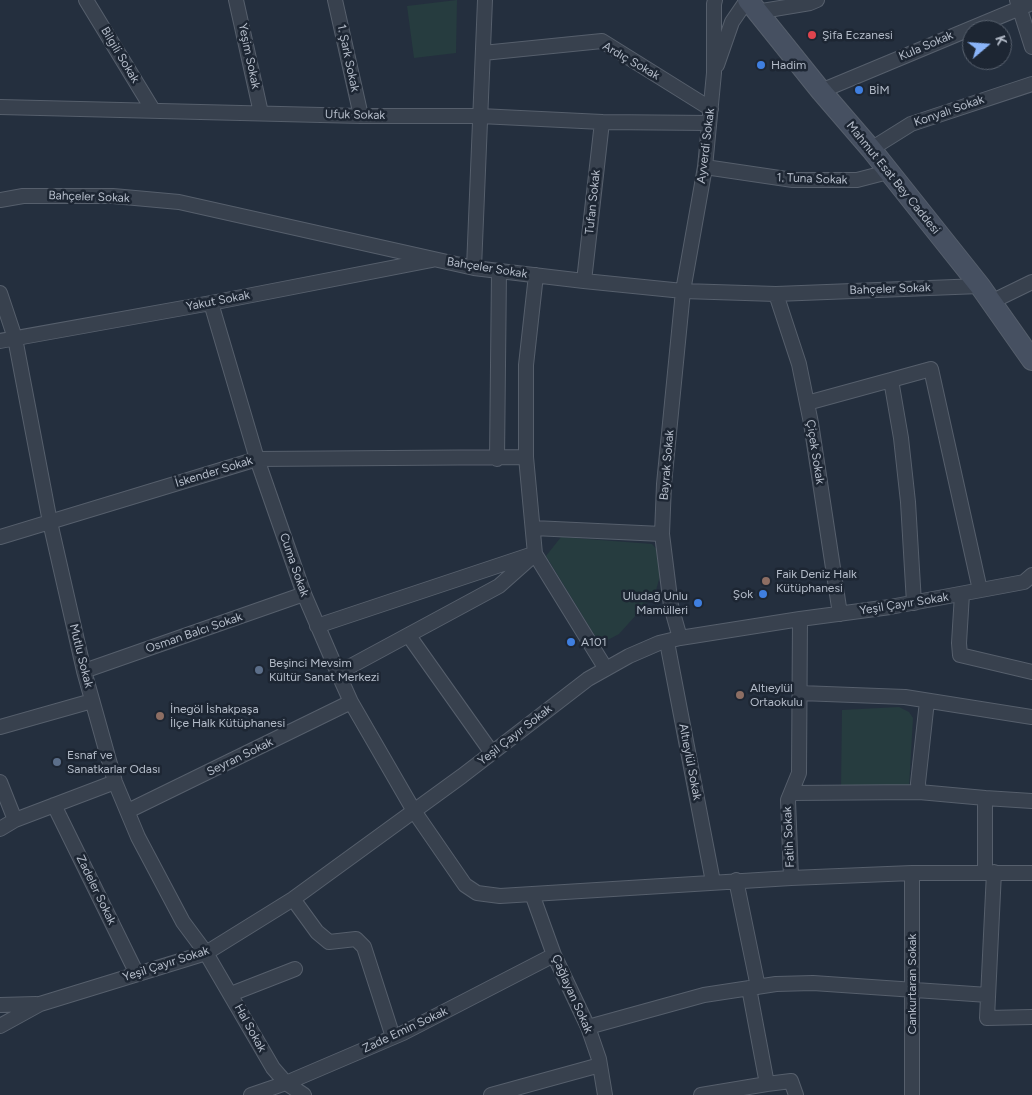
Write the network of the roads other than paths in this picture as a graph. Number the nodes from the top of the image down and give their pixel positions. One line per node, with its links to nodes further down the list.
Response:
1 (86, 0): 16 (street, Bilgili Sokak)
2 (236, 0): 17 (street, Yeşim Sokak)
3 (336, 0): 18 (street, 1. Şark Sokak)
4 (485, 0): 10 (street)
5 (817, 0): 8 (street)
6 (711, 1): 11 (street, Ayverdi Sokak)
7 (1023, 3): 9 (street); 13 (street, Kula Sokak)
8 (750, 4): 11 (street); 13 (street, Mahmut Esat Bey Caddesi)
9 (1032, 47)
10 (483, 53): 15 (street, Ardıç Sokak); 19 (street)
11 (714, 73): 15 (street, Ayverdi Sokak)
12 (1032, 84): 22 (street, Konyalı Sokak)
13 (821, 91): 22 (street, Mahmut Esat Bey Caddesi)
14 (0, 107): 16 (street, Ufuk Sokak)
15 (711, 109): 21 (street, Ayverdi Sokak)
16 (153, 110): 17 (street, Ufuk Sokak)
17 (261, 113): 18 (street, Ufuk Sokak)
18 (361, 116): 19 (street, Ufuk Sokak)
19 (480, 116): 20 (street, Ufuk Sokak); 27 (street)
20 (602, 122): 21 (street, Ufuk Sokak); 30 (street, Tufan Sokak)
21 (709, 123): 23 (street, Ayverdi Sokak)
22 (871, 149): 24 (street, Mahmut Esat Bey Caddesi)
23 (705, 168): 24 (street, 1. Tuna Sokak); 32 (street, Ayverdi Sokak)
24 (888, 172): 35 (street, Mahmut Esat Bey Caddesi)
25 (0, 200): 26 (street, Bahçeler Sokak)
26 (436, 260): 27 (street, Bahçeler Sokak); 36 (street, Yakut Sokak)
27 (474, 268): 28 (street, Bahçeler Sokak)
28 (499, 271): 29 (street, Bahçeler Sokak); 44 (street)
29 (536, 276): 30 (street, Bahçeler Sokak); 42 (street)
30 (584, 282): 32 (street, Bahçeler Sokak)
31 (1032, 282): 35 (street)
32 (683, 291): 34 (street, Bahçeler Sokak); 47 (street, Bayrak Sokak)
33 (0, 293): 37 (street, Mutlu Sokak)
34 (776, 294): 35 (street, Bahçeler Sokak); 41 (street, Çiçek Sokak)
35 (986, 294): 39 (street, Mahmut Esat Bey Caddesi)
36 (211, 303): 37 (street, Yakut Sokak); 43 (street, Cuma Sokak)
37 (15, 338): 38 (street, Yakut Sokak); 45 (street, Mutlu Sokak)
38 (0, 340)
39 (1032, 360)
40 (890, 380): 41 (street); 51 (street); 54 (street)
41 (807, 403): 55 (street, Çiçek Sokak)
42 (526, 457): 44 (street, İskender Sokak); 46 (street)
43 (257, 459): 44 (street, İskender Sokak); 45 (street, İskender Sokak); 52 (street, Cuma Sokak)
44 (496, 459)
45 (50, 522): 48 (street, İskender Sokak); 61 (street, Mutlu Sokak)
46 (532, 528): 47 (street); 49 (street)
47 (662, 534): 59 (street, Bayrak Sokak)
48 (0, 537)
49 (536, 554): 57 (street); 58 (street); 60 (street)
50 (1030, 580): 51 (street, Yeşil Çayır Sokak)
51 (980, 590): 53 (street, Yeşil Çayır Sokak)
52 (304, 594): 57 (street, Cuma Sokak); 61 (street, Osman Balcı Sokak)
53 (962, 594): 54 (street, Yeşil Çayır Sokak); 62 (street)
54 (914, 603): 55 (street, Yeşil Çayır Sokak)
55 (840, 614): 56 (street, Yeşil Çayır Sokak)
56 (800, 619): 59 (street, Yeşil Çayır Sokak); 64 (street, Fatih Sokak)
57 (317, 626): 63 (street, Cuma Sokak)
58 (409, 636): 63 (street); 70 (street)
59 (673, 640): 60 (street, Yeşil Çayır Sokak); 87 (street, Altıeylül Sokak)
60 (606, 669): 70 (street, Yeşil Çayır Sokak)
61 (84, 671): 65 (street, Mutlu Sokak)
62 (1032, 672)
63 (338, 673): 67 (street, Cuma Sokak)
64 (800, 694): 66 (street); 74 (street, Fatih Sokak)
65 (92, 701): 69 (street); 72 (street, Mutlu Sokak)
66 (927, 701): 68 (street); 73 (street)
67 (351, 702): 78 (street, Cuma Sokak); 79 (street, Seyran Sokak)
68 (1032, 717)
69 (0, 727)
70 (492, 753): 78 (street, Yeşil Çayır Sokak)
71 (0, 782): 80 (street)
72 (115, 782): 77 (street); 79 (street, Mutlu Sokak)
73 (919, 792): 74 (street); 75 (street)
74 (790, 793): 85 (street, Fatih Sokak)
75 (985, 798): 76 (street); 82 (street)
76 (1032, 801)
77 (54, 805): 80 (street); 93 (street, Zadeler Sokak)
78 (414, 811): 88 (street, Cuma Sokak); 89 (street, Yeşil Çayır Sokak)
79 (128, 812): 90 (street, Mutlu Sokak)
80 (15, 820): 81 (street)
81 (0, 828)
82 (989, 872): 83 (street, Cuma Sokak); 84 (street, Cuma Sokak); 97 (street)
83 (912, 873): 85 (street, Cuma Sokak); 95 (street, Cankurtaran Sokak)
84 (1032, 873)
85 (791, 878): 86 (street, Cuma Sokak)
86 (736, 880): 87 (street, Cuma Sokak); 94 (street)
87 (713, 882): 88 (street, Cuma Sokak)
88 (532, 894): 91 (street, Çağlayan Sokak)
89 (293, 899): 90 (street, Yeşil Çayır Sokak); 103 (street)
90 (206, 953): 93 (street, Yeşil Çayır Sokak); 96 (street, Hal Sokak)
91 (554, 955): 102 (street, Çağlayan Sokak); 103 (street, Zade Emin Sokak)
92 (295, 969): 96 (street)
93 (137, 974): 98 (street, Yeşil Çayır Sokak)
94 (753, 988): 95 (street); 102 (street); 106 (street)
95 (911, 990): 97 (street); 113 (street, Cankurtaran Sokak)
96 (231, 994): 105 (street, Hal Sokak)
97 (988, 995): 100 (street)
98 (40, 1004): 99 (street); 101 (street)
99 (0, 1005)
100 (1032, 1017)
101 (0, 1026)
102 (588, 1027): 104 (street, Çağlayan Sokak)
103 (393, 1037): 105 (street, Zade Emin Sokak)
104 (600, 1065): 109 (street); 110 (street, Çağlayan Sokak)
105 (286, 1083): 107 (street, Zade Emin Sokak); 108 (street, Hal Sokak)
106 (767, 1084): 111 (street); 112 (street)
107 (251, 1095)
108 (304, 1095)
109 (491, 1095)
110 (605, 1095)
111 (701, 1095)
112 (796, 1095)
113 (912, 1095)

